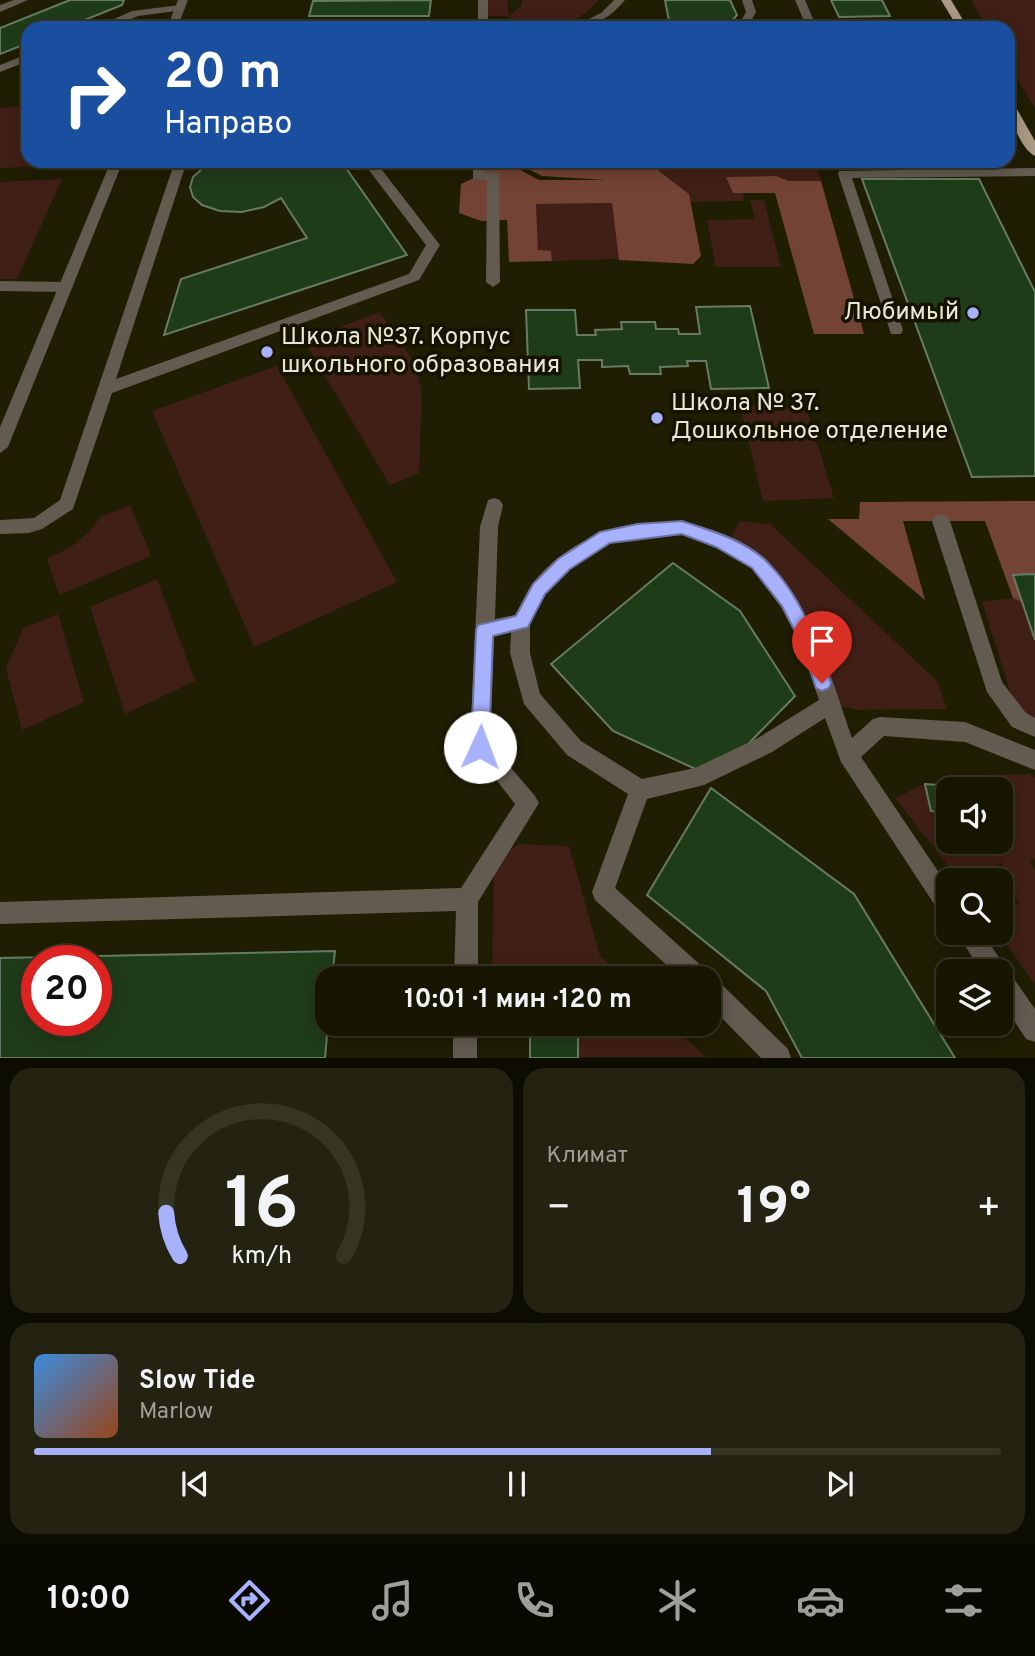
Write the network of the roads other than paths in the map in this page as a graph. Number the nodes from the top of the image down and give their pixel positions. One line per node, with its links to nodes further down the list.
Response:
1 (23, 0): 8 (street)
2 (483, 0): 11 (street)
3 (620, 0): 12 (street)
4 (747, 0): 13 (street)
5 (800, 0): 14 (street)
6 (946, 0): 15 (main road)
7 (182, 4): 9 (street); 10 (street)
8 (0, 9)
9 (116, 21)
10 (175, 21)
11 (483, 21)
12 (591, 21)
13 (746, 21)
14 (809, 21)
15 (959, 21)
16 (21, 60): 17 (street)
17 (0, 69)
18 (1015, 116): 19 (main road)
19 (1035, 152)
20 (114, 168): 27 (street)
21 (179, 168): 29 (street)
22 (373, 168): 29 (street)
23 (479, 168): 25 (street)
24 (1035, 172): 28 (street)
25 (493, 282)
26 (0, 286): 27 (street)
27 (66, 287): 30 (street)
28 (896, 330)
29 (105, 389): 33 (street)
30 (0, 447)
31 (494, 505): 35 (street)
32 (941, 521): 37 (street)
33 (0, 527)
34 (522, 622): 35 (street); 36 (street); 40 (street)
35 (484, 630): 42 (street)
36 (830, 704): 38 (street); 40 (street)
37 (1035, 728)
38 (848, 755): 39 (street); 41 (street)
39 (1035, 760)
40 (640, 790): 45 (street)
41 (936, 887)
42 (467, 899): 43 (street); 44 (street)
43 (0, 913)
44 (466, 966)
45 (685, 966)
46 (1013, 998): 48 (street)
47 (721, 1000): 51 (street)
48 (1035, 1030)
49 (465, 1036): 50 (street)
50 (465, 1058)
51 (779, 1058)

